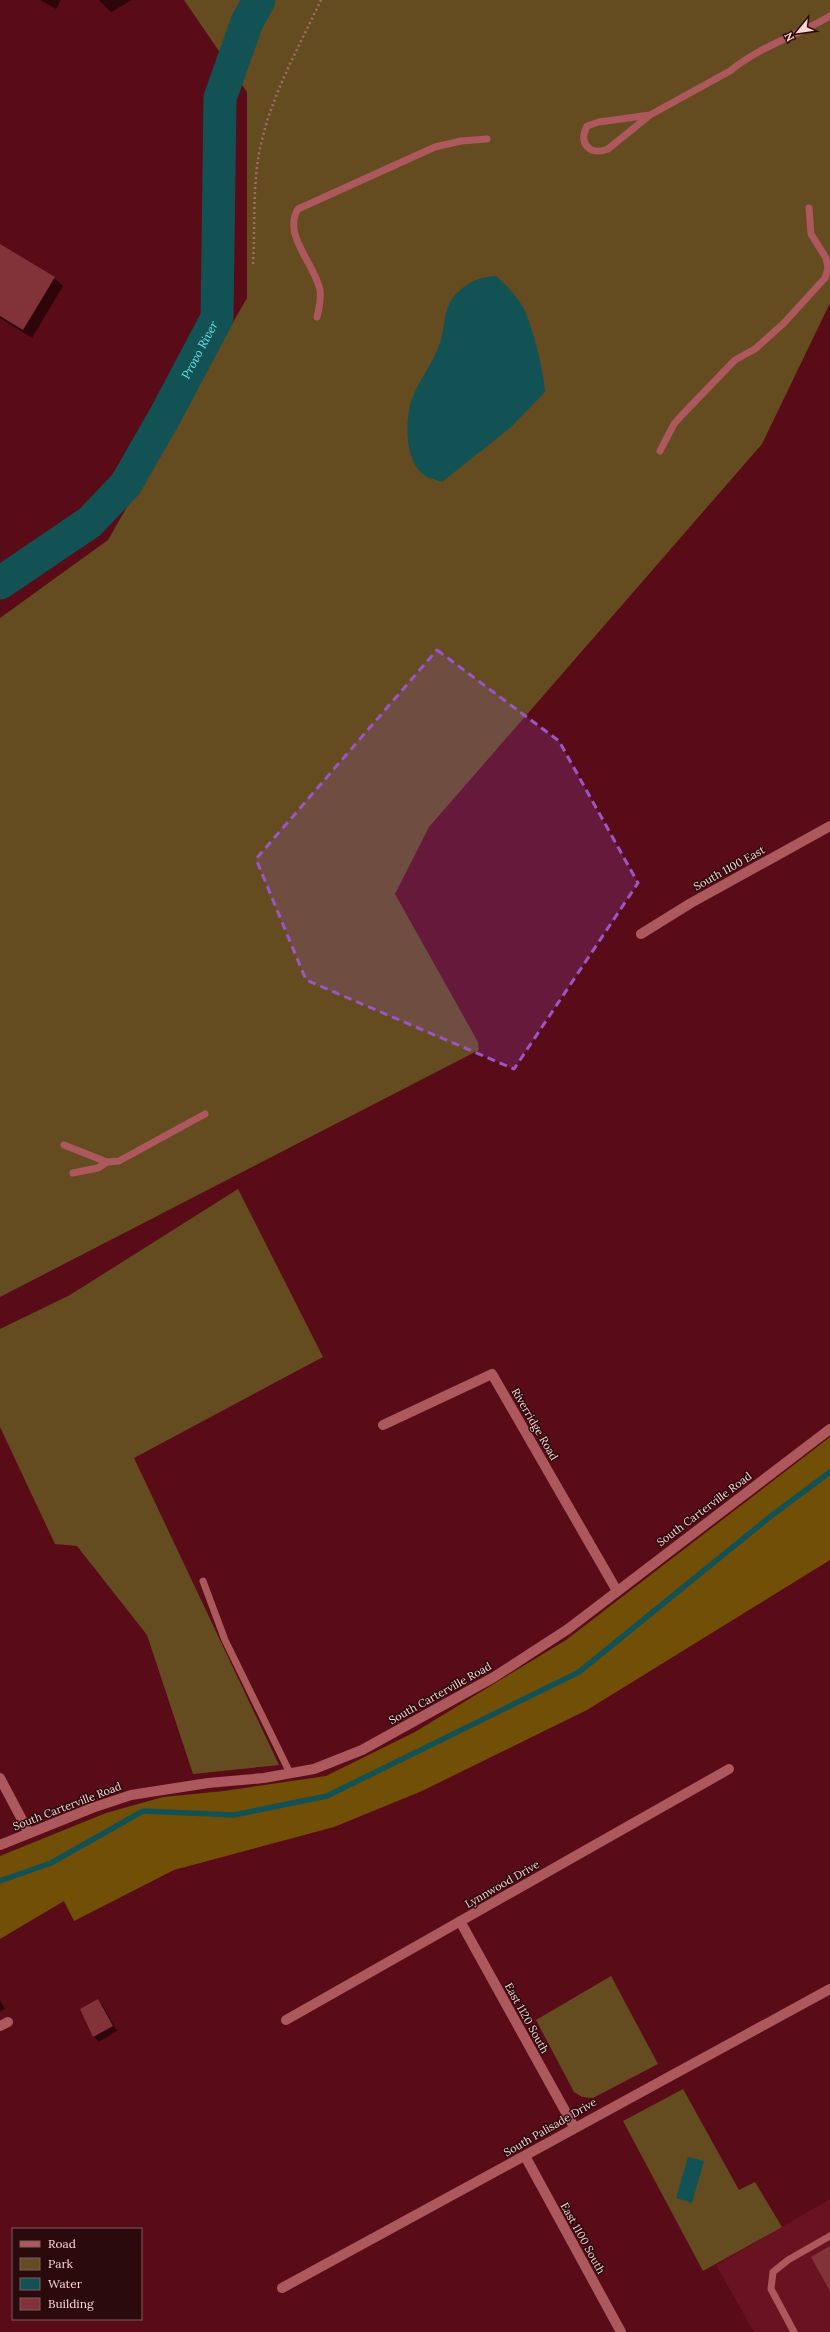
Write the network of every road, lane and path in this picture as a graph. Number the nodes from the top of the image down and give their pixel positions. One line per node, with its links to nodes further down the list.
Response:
1 (321, 0): 6 (path)
2 (830, 16): 3 (lane)
3 (650, 115): 3 (lane)
4 (487, 139): 7 (lane)
5 (809, 208): 8 (lane)
6 (253, 264)
7 (317, 318)
8 (660, 452)
9 (830, 826): 10 (street, South 1100 East)
10 (641, 934)
11 (205, 1114): 13 (lane)
12 (64, 1145): 13 (lane)
13 (107, 1162): 14 (lane)
14 (73, 1173)
15 (383, 1425): 18 (street, Riverridge Road)
16 (830, 1429): 18 (street, South Carterville Road)
17 (203, 1580): 20 (lane)
18 (617, 1591): 20 (street, South Carterville Road)
19 (729, 1769): 24 (street, Lynnwood Drive)
20 (290, 1773): 22 (street, South Carterville Road)
21 (0, 1778): 22 (street)
22 (30, 1833): 23 (street, South Carterville Road)
23 (0, 1845)
24 (460, 1921): 26 (street, Lynnwood Drive); 27 (street, East 1120 South)
25 (830, 1989): 27 (street, South Palisade Drive)
26 (286, 2020)
27 (574, 2127): 28 (street, South Palisade Drive)
28 (524, 2156): 30 (street, South Palisade Drive); 31 (street, East 1100 South)
29 (830, 2236): 32 (lane)
30 (282, 2288)
31 (621, 2332)
32 (794, 2332)

